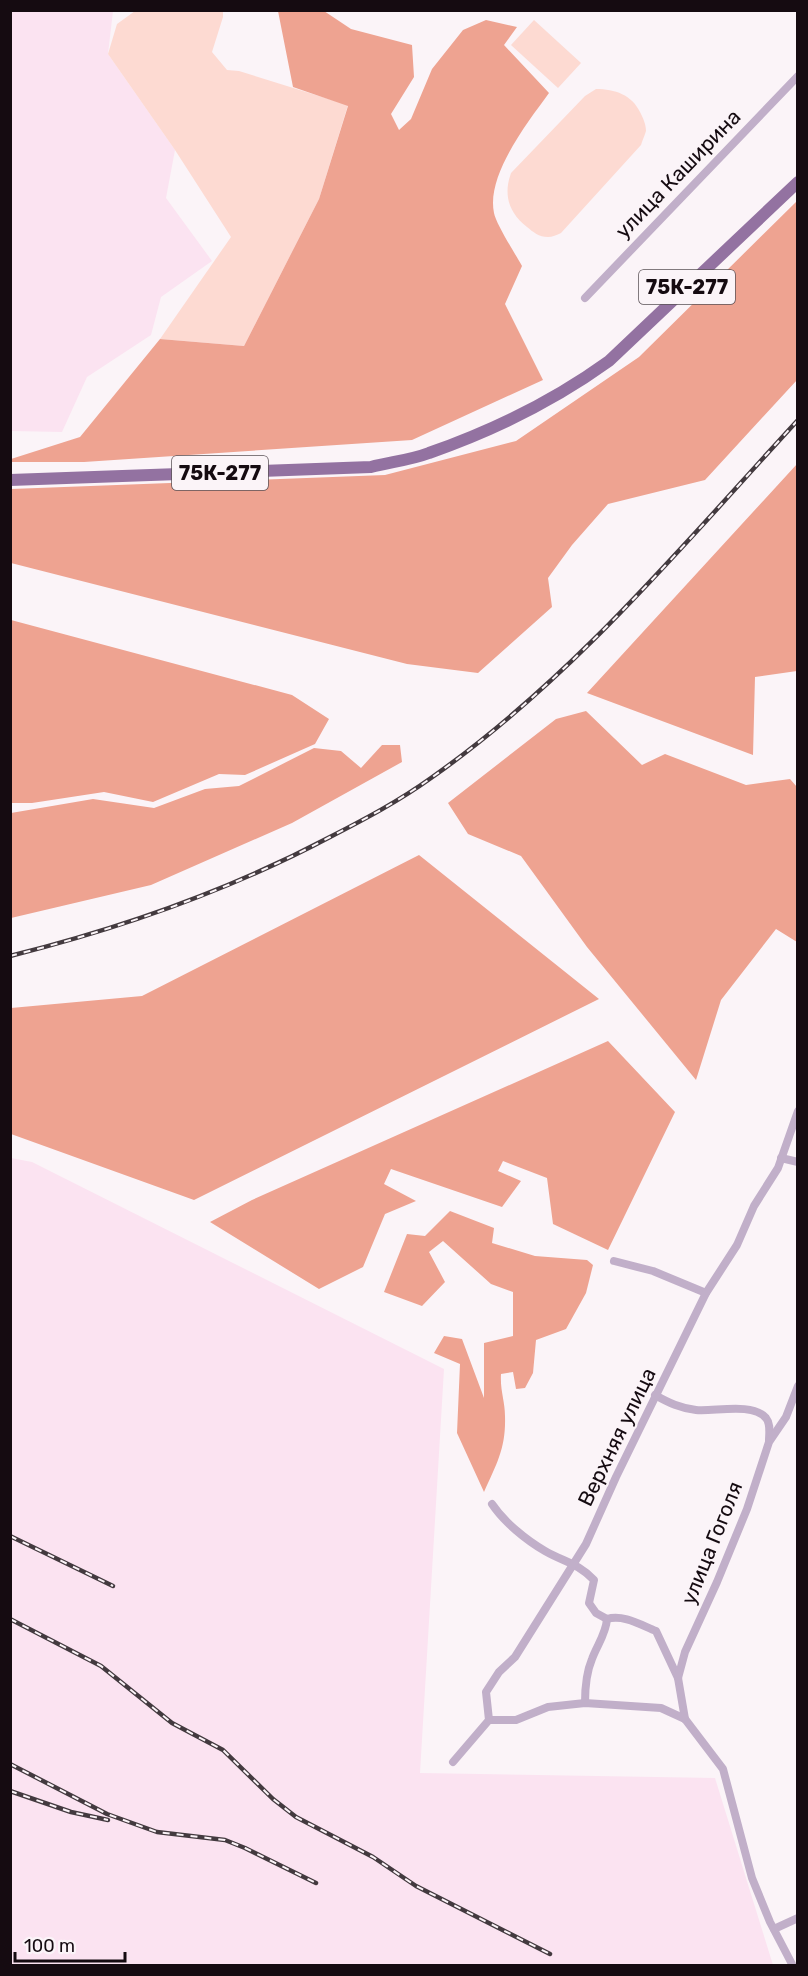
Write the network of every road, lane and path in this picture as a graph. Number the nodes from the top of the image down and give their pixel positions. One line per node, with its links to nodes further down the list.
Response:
1 (798, 76): 3 (street, улица Каширина)
2 (798, 182): 4 (main road, 75К-277)
3 (585, 298)
4 (10, 480)
5 (798, 1110): 6 (street, Верхняя улица)
6 (781, 1158): 7 (street); 9 (street, Верхняя улица)
7 (798, 1161)
8 (614, 1261): 9 (street)
9 (705, 1293): 11 (street, Верхняя улица)
10 (798, 1386): 12 (street, улица Гоголя)
11 (656, 1395): 12 (street); 14 (street, Верхняя улица)
12 (769, 1442): 16 (street, улица Гоголя)
13 (492, 1504): 14 (street)
14 (572, 1564): 15 (street); 18 (street, Верхняя улица)
15 (607, 1618): 16 (street); 17 (street)
16 (678, 1678): 19 (street, улица Гоголя)
17 (585, 1703): 18 (street); 19 (street)
18 (489, 1719): 20 (street)
19 (685, 1719): 22 (street)
20 (453, 1762)
21 (798, 1918): 22 (street)
22 (774, 1929): 23 (street)
23 (793, 1965)

